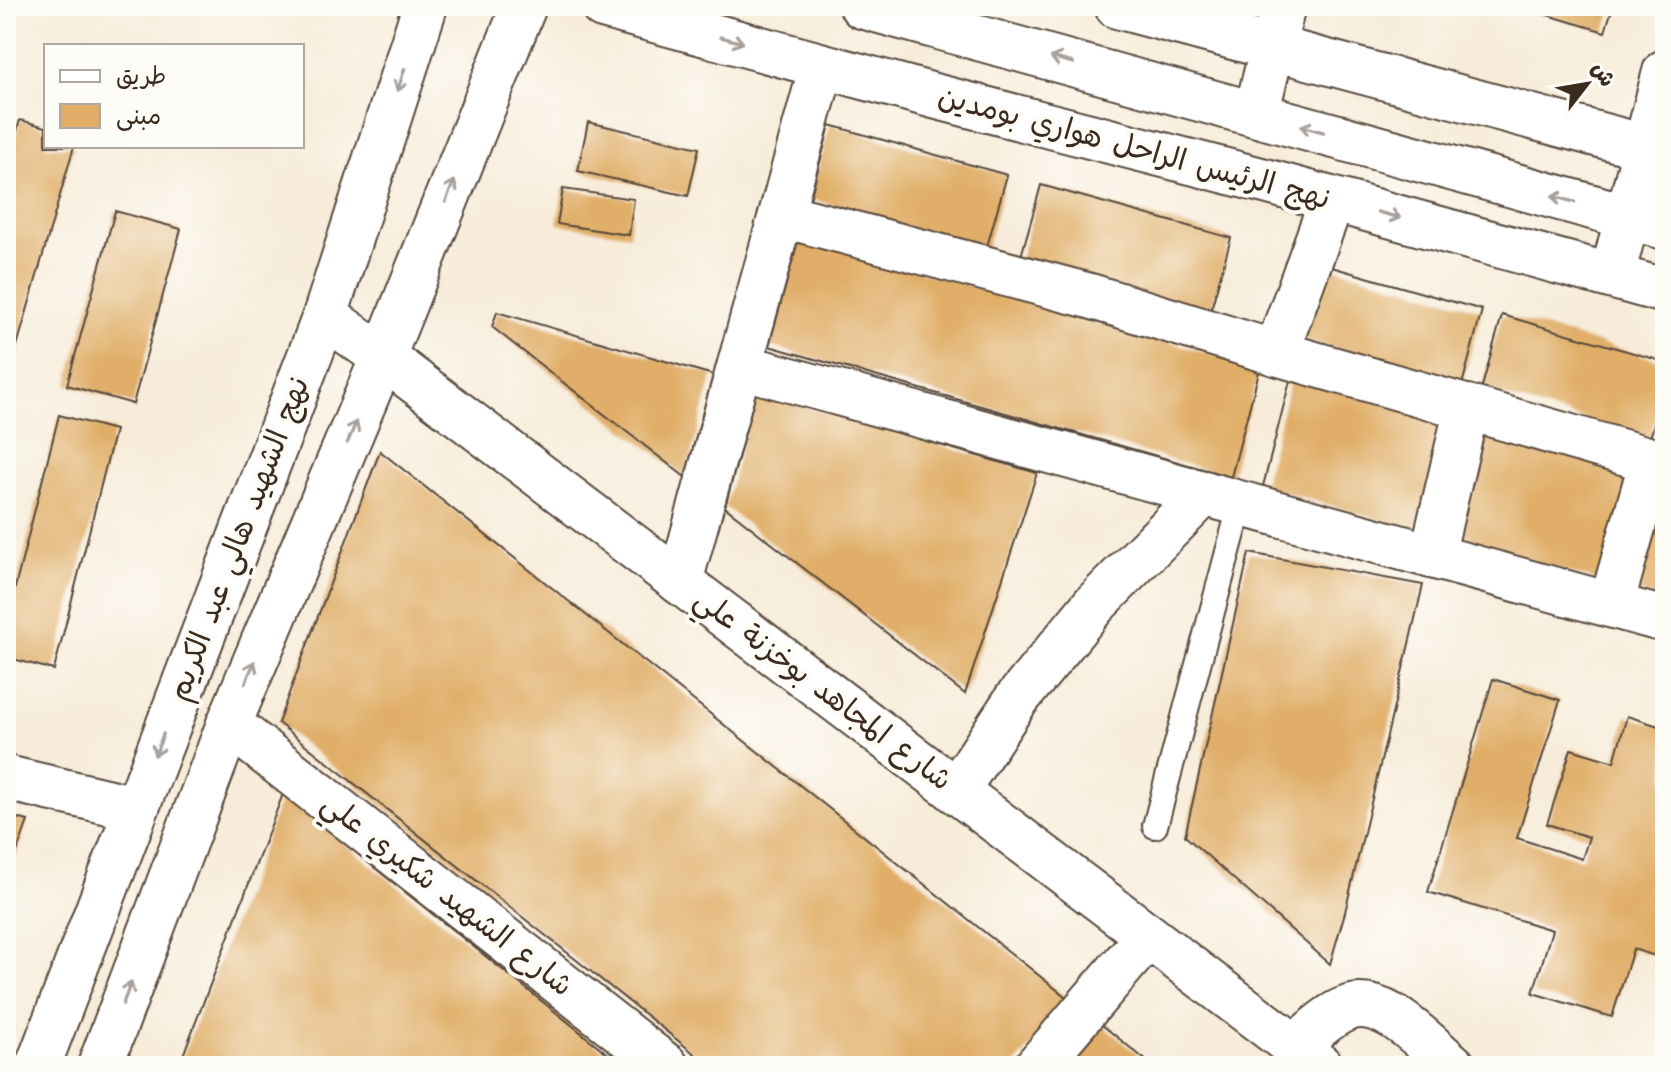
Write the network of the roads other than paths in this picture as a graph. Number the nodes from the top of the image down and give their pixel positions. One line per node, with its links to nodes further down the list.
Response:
1 (425, 6): 18 (street, نهج الشهيد هالي عبد الكريم, one-way to 18)
2 (524, 6): 20 (street, one-way to 2)
3 (603, 6): 9 (street, نهج الرئيس الراحل هواري بومدين, one-way to 9)
4 (862, 6): 7 (street)
5 (1117, 6): 8 (street)
6 (1283, 6): 8 (street)
7 (931, 15): 11 (street, one-way to 7)
8 (1273, 48): 11 (street); 12 (street)
9 (822, 66): 13 (street, نهج الرئيس الراحل هواري بومدين); 14 (street)
10 (1665, 72): 12 (street)
11 (1256, 114): 15 (street, one-way to 11)
12 (1645, 147): 15 (street)
13 (1332, 200): 16 (street, نهج الرئيس الراحل هواري بومدين, one-way to 16); 19 (street)
14 (782, 215): 19 (street); 21 (street)
15 (1647, 222): 16 (street)
16 (1612, 276): 17 (street, نهج الرئيس الراحل هواري بومدين)
17 (1665, 291)
18 (325, 316): 20 (street, شارع المجاهد بوخزنة علي); 32 (street, نهج الشهيد هالي عبد الكريم, one-way to 32)
19 (1276, 353): 22 (street)
20 (383, 357): 26 (street, شارع المجاهد بوخزنة علي); 29 (street, one-way to 20)
21 (740, 366): 24 (street); 26 (street)
22 (1467, 407): 23 (street); 25 (street)
23 (1658, 462): 27 (street)
24 (1223, 498): 25 (street); 31 (street); 33 (lane)
25 (1432, 556): 27 (street)
26 (680, 582): 31 (street, شارع المجاهد بوخزنة علي)
27 (1611, 605): 28 (street)
28 (1665, 620)
29 (229, 724): 37 (street, one-way to 29); 38 (street, شارع الشهيد شكيري علي)
30 (6, 778): 32 (street)
31 (956, 791): 34 (street, شارع المجاهد بوخزنة علي)
32 (135, 808): 36 (street, نهج الشهيد هالي عبد الكريم)
33 (1155, 826)
34 (1148, 936): 35 (street, شارع المجاهد بوخزنة علي); 39 (street)
35 (1307, 1056): 40 (street)
36 (38, 1066)
37 (100, 1066)
38 (666, 1066)
39 (1037, 1066)
40 (1453, 1066)

